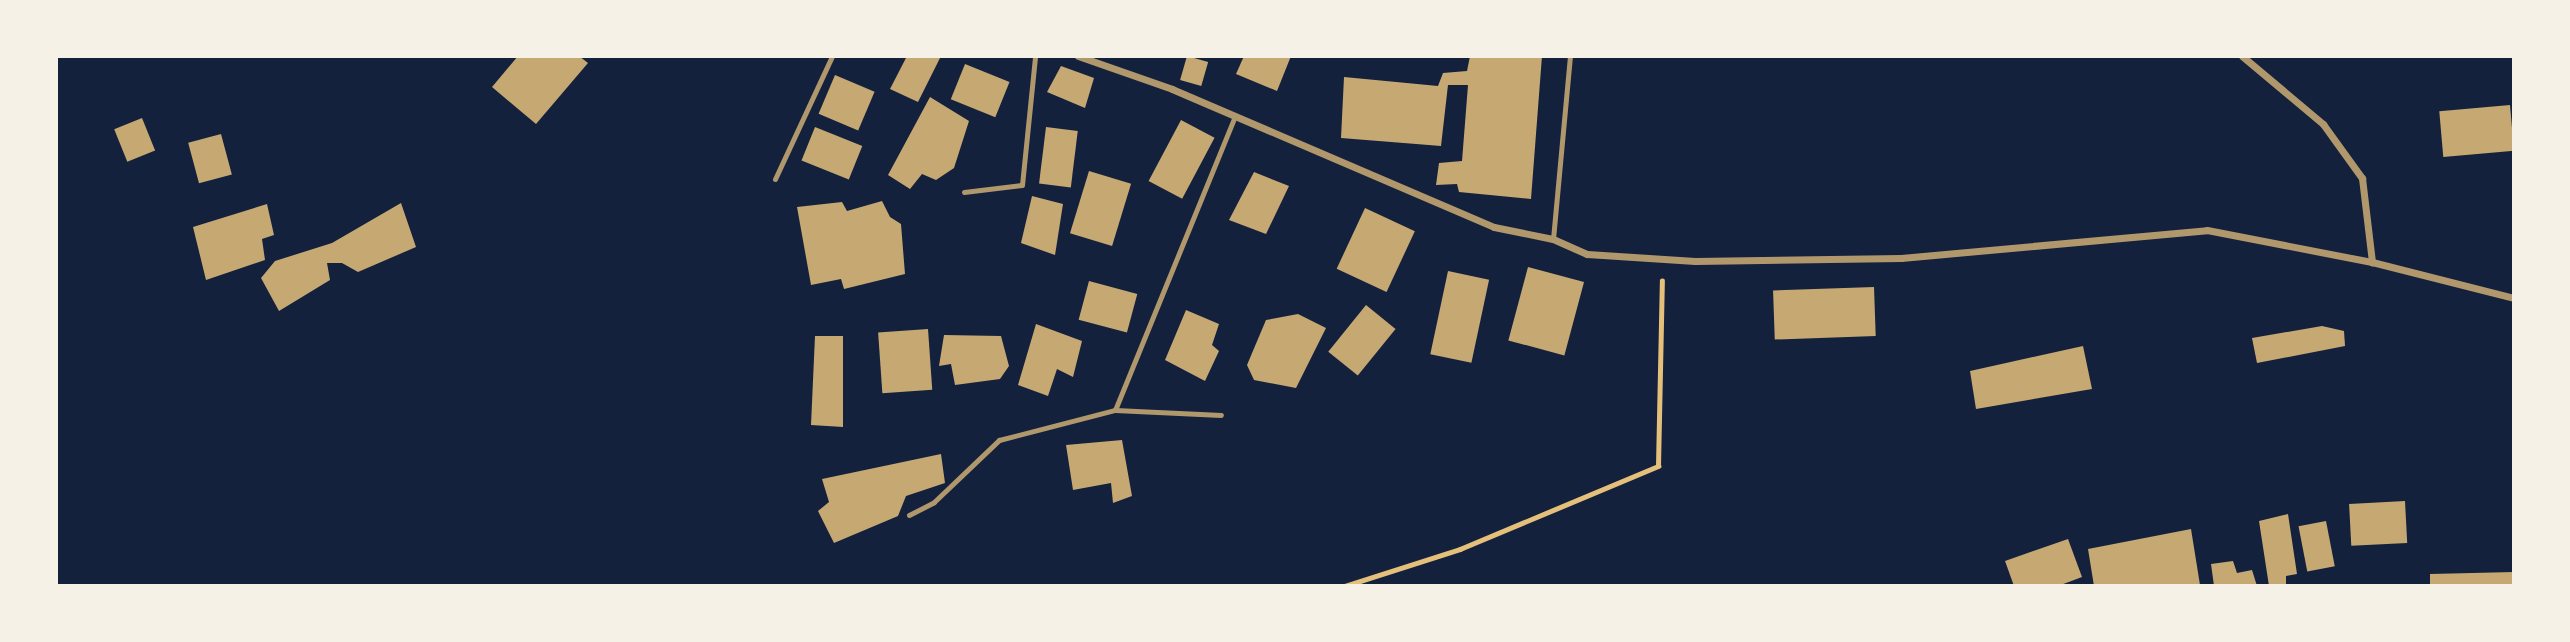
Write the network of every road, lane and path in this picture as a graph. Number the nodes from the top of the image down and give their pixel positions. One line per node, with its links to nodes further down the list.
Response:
1 (832, 56): 7 (lane)
2 (1035, 56): 8 (lane)
3 (1078, 56): 6 (street)
4 (1570, 56): 9 (lane)
5 (2242, 56): 11 (street)
6 (1235, 116): 9 (street); 13 (lane)
7 (775, 179)
8 (964, 192)
9 (1553, 239): 10 (street)
10 (1662, 259): 11 (street); 16 (path)
11 (2372, 262): 12 (street)
12 (2514, 298)
13 (1115, 410): 14 (lane); 15 (lane)
14 (1221, 415)
15 (909, 515)
16 (1345, 586)

